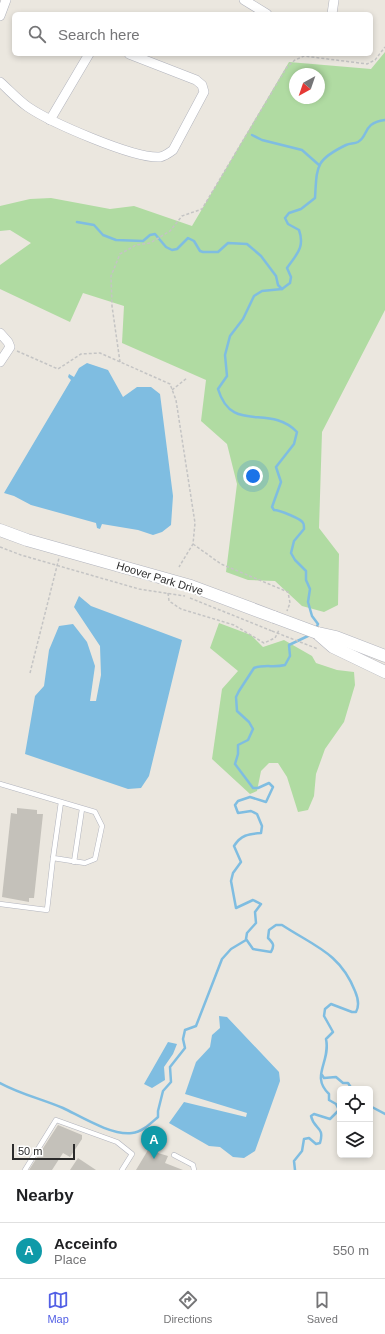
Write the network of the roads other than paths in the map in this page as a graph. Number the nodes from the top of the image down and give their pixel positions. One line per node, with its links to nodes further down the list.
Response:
1 (6, 0): 6 (street)
2 (244, 0): 4 (street)
3 (334, 0): 5 (street)
4 (264, 12)
5 (332, 12)
6 (0, 16)
7 (88, 56): 10 (street)
8 (134, 56): 10 (street)
9 (0, 82): 10 (street)
10 (50, 120)
11 (0, 334): 12 (street)
12 (0, 362)
13 (0, 530): 14 (street, Hoover Park Drive, bridge)
14 (317, 633): 15 (street, Hoover Park Drive); 16 (street, Hoover Park Drive)
15 (385, 656)
16 (385, 672)
17 (0, 784): 18 (lane)
18 (61, 802): 19 (lane); 20 (lane)
19 (82, 809): 21 (lane); 21 (lane)
20 (53, 858): 21 (lane); 22 (lane)
21 (74, 862)
22 (0, 904)
23 (174, 1155): 24 (lane)
24 (193, 1167): 27 (lane)
25 (25, 1170): 26 (lane)
26 (122, 1170)
27 (189, 1170)

